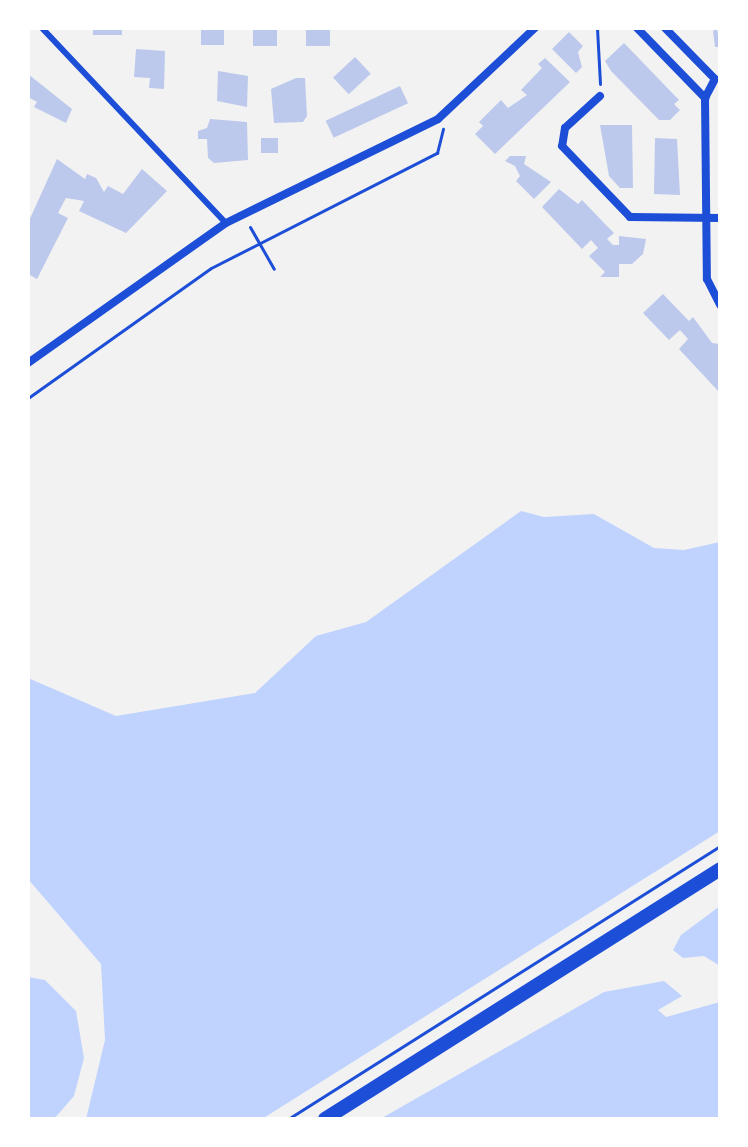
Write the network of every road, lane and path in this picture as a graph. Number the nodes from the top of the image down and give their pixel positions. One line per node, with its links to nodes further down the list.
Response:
1 (42, 28): 13 (lane)
2 (535, 28): 9 (street)
3 (597, 28): 7 (path)
4 (637, 28): 8 (street)
5 (665, 28): 6 (street)
6 (717, 79): 8 (street)
7 (600, 96): 11 (street)
8 (705, 98): 11 (street)
9 (438, 119): 10 (street); 14 (path)
10 (244, 215): 13 (street); 14 (path)
11 (706, 218): 12 (street); 16 (street)
12 (720, 218)
13 (226, 223): 18 (street)
14 (258, 241): 15 (path); 19 (path)
15 (274, 269)
16 (720, 305)
17 (28, 350): 18 (lane)
18 (32, 361)
19 (28, 398)
20 (720, 846): 22 (path)
21 (720, 869): 23 (street)
22 (288, 1119)
23 (325, 1119)

